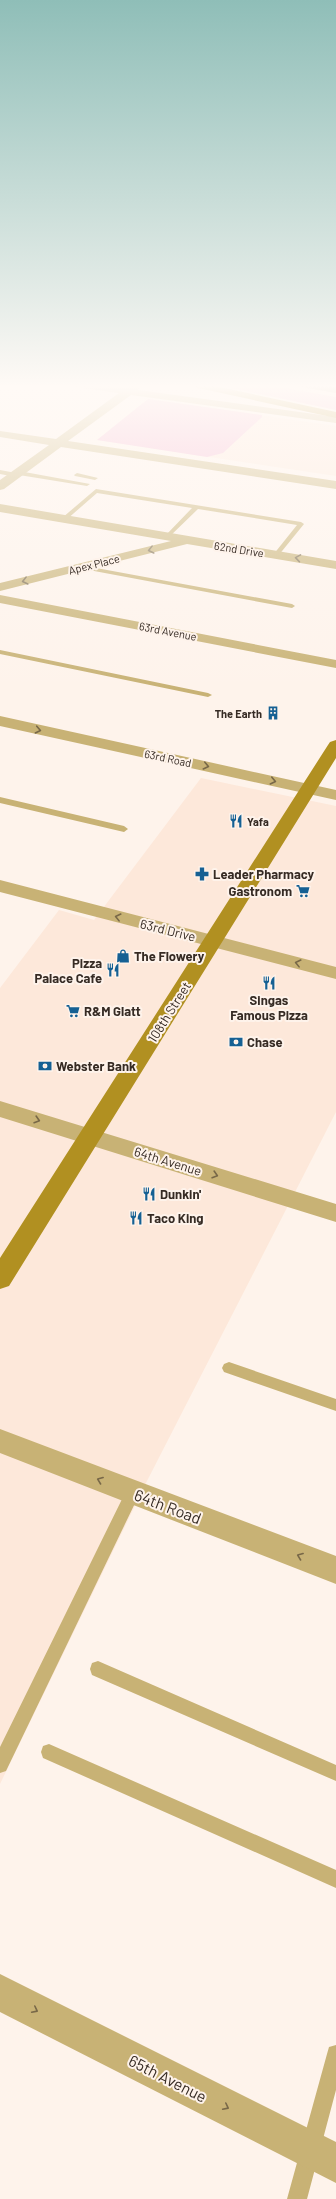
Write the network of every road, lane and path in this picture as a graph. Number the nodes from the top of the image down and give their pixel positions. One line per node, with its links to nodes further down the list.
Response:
1 (197, 507): 3 (lane); 4 (lane); 6 (lane)
2 (0, 508): 3 (street, 62nd Drive)
3 (64, 519): 4 (street, 62nd Drive)
4 (167, 537): 5 (street, 62nd Drive)
5 (189, 541): 6 (street, 62nd Drive); 8 (street, Apex Place, one-way to 8)
6 (276, 555): 7 (street, 62nd Drive, one-way to 6)
7 (336, 565)
8 (80, 567): 9 (street, Apex Place, one-way to 9); 11 (lane)
9 (0, 587)
10 (0, 599): 13 (street, 63rd Avenue)
11 (292, 606)
12 (0, 652): 14 (lane)
13 (336, 664)
14 (208, 695)
15 (0, 722): 17 (street, 63rd Road, one-way to 17)
16 (336, 745): 17 (main road, 108th Street)
17 (308, 789): 18 (street, 63rd Road); 22 (main road, 108th Street)
18 (336, 795)
19 (0, 800): 20 (lane)
20 (124, 829)
21 (0, 886): 22 (street, 63rd Drive, one-way to 21)
22 (213, 941): 23 (street, 63rd Drive, one-way to 22); 25 (main road, 108th Street)
23 (336, 973)
24 (0, 1109): 25 (street, 64th Avenue, one-way to 25)
25 (90, 1137): 26 (street, 64th Avenue, one-way to 26); 27 (main road, 108th Street)
26 (336, 1213)
27 (0, 1279)
28 (229, 1368): 29 (lane)
29 (336, 1405)
30 (0, 1441): 31 (street, 64th Road, one-way to 30)
31 (133, 1492): 32 (street, 64th Road, one-way to 31); 35 (lane)
32 (336, 1570)
33 (98, 1669): 36 (lane)
34 (49, 1752): 37 (lane)
35 (0, 1765)
36 (336, 1773)
37 (336, 1879)
38 (0, 1992): 40 (street, 65th Avenue, one-way to 40)
39 (336, 2054): 40 (lane)
40 (323, 2157): 41 (lane)
41 (297, 2199)

